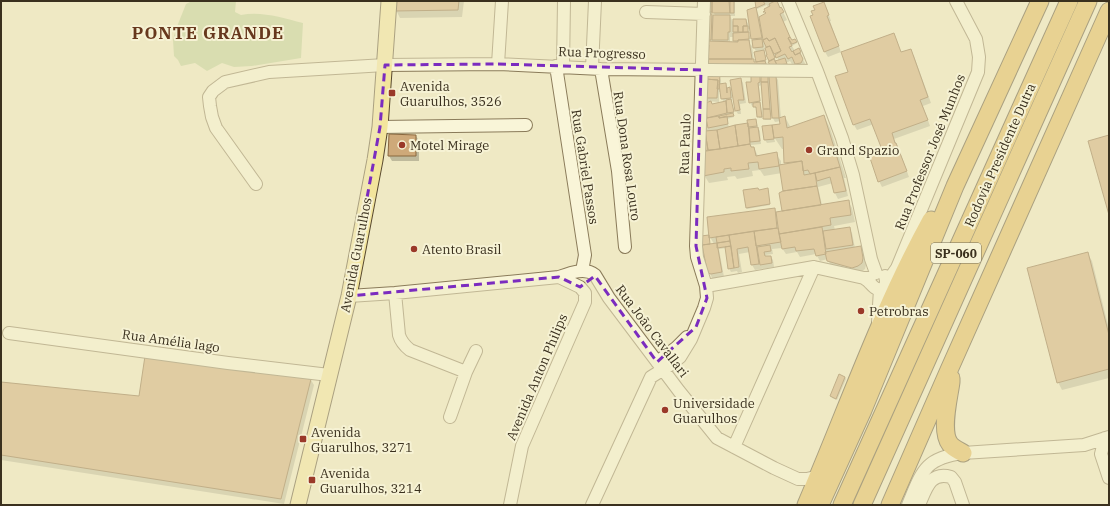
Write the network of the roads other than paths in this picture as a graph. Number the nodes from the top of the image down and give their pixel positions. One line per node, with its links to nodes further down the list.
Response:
1 (389, 1): 17 (main road, Avenida Guarulhos)
2 (502, 1): 16 (street)
3 (564, 1): 18 (street, Rua Gabriel Passos)
4 (595, 1): 19 (street, Rua Dona Rosa Louro)
5 (704, 1): 14 (street, Rua Paulo)
6 (788, 1): 21 (street)
7 (956, 1): 31 (street, Rua Professor José Munhos)
8 (1040, 1): 25 (highway, Rodovia Presidente Dutra / SP-060)
9 (1069, 1): 58 (highway, Rodovia Presidente Dutra / SP-060)
10 (1088, 1): 15 (highway, Rodovia Presidente Dutra / SP-060)
11 (1098, 1): 15 (highway)
12 (1109, 11): 42 (highway, SP-060)
13 (646, 12): 14 (street)
14 (704, 14): 20 (street, Rua Paulo)
15 (1063, 57): 59 (highway, Rodovia Presidente Dutra / SP-060)
16 (498, 64): 17 (street, Rua Progresso); 18 (street, Rua Progresso)
17 (385, 65): 23 (main road, Avenida Guarulhos); 24 (street, Rua Progresso)
18 (559, 66): 19 (street, Rua Progresso); 28 (street, Rua Gabriel Passos)
19 (596, 68): 20 (street, Rua Progresso); 26 (street, Rua Dona Rosa Louro)
20 (701, 70): 21 (street, Rua Progresso); 32 (street, Rua Paulo)
21 (817, 71): 31 (street)
22 (526, 125): 23 (street)
23 (380, 127): 35 (main road, Avenida Guarulhos)
24 (256, 184)
25 (956, 186): 38 (highway); 57 (highway, Rodovia Presidente Dutra / SP-060)
26 (624, 247)
27 (814, 267): 31 (street); 32 (street); 48 (street)
28 (582, 271): 29 (street); 30 (street)
29 (594, 276): 33 (street); 36 (street, Rua João Cavallari)
30 (558, 277): 33 (street); 34 (street)
31 (876, 280): 38 (street)
32 (706, 286): 41 (street)
33 (580, 287): 37 (street)
34 (395, 293): 35 (street); 43 (street)
35 (349, 296): 44 (main road, Avenida Guarulhos)
36 (609, 298): 37 (street); 41 (street, Rua João Cavallari)
37 (585, 302): 54 (street, Avenida Anton Philips)
38 (876, 332): 51 (highway)
39 (9, 333): 44 (street, Rua Amélia lago)
40 (476, 351): 43 (street)
41 (660, 366): 48 (street, Rua João Cavallari); 55 (street)
42 (949, 370): 49 (highway); 60 (highway, SP-060)
43 (466, 372): 45 (street)
44 (330, 375): 53 (main road, Avenida Guarulhos)
45 (450, 417)
46 (1107, 438): 47 (street); 50 (street)
47 (1084, 445): 49 (street); 50 (street)
48 (734, 447): 51 (street, Rua João Cavallari)
49 (963, 453): 61 (street)
50 (1101, 454): 52 (street)
51 (819, 476): 56 (highway)
52 (1109, 478)
53 (298, 505)
54 (510, 505)
55 (592, 505)
56 (806, 505)
57 (820, 505)
58 (842, 505)
59 (862, 505)
60 (890, 505)
61 (908, 505)
62 (919, 505): 63 (street)
63 (963, 505)

